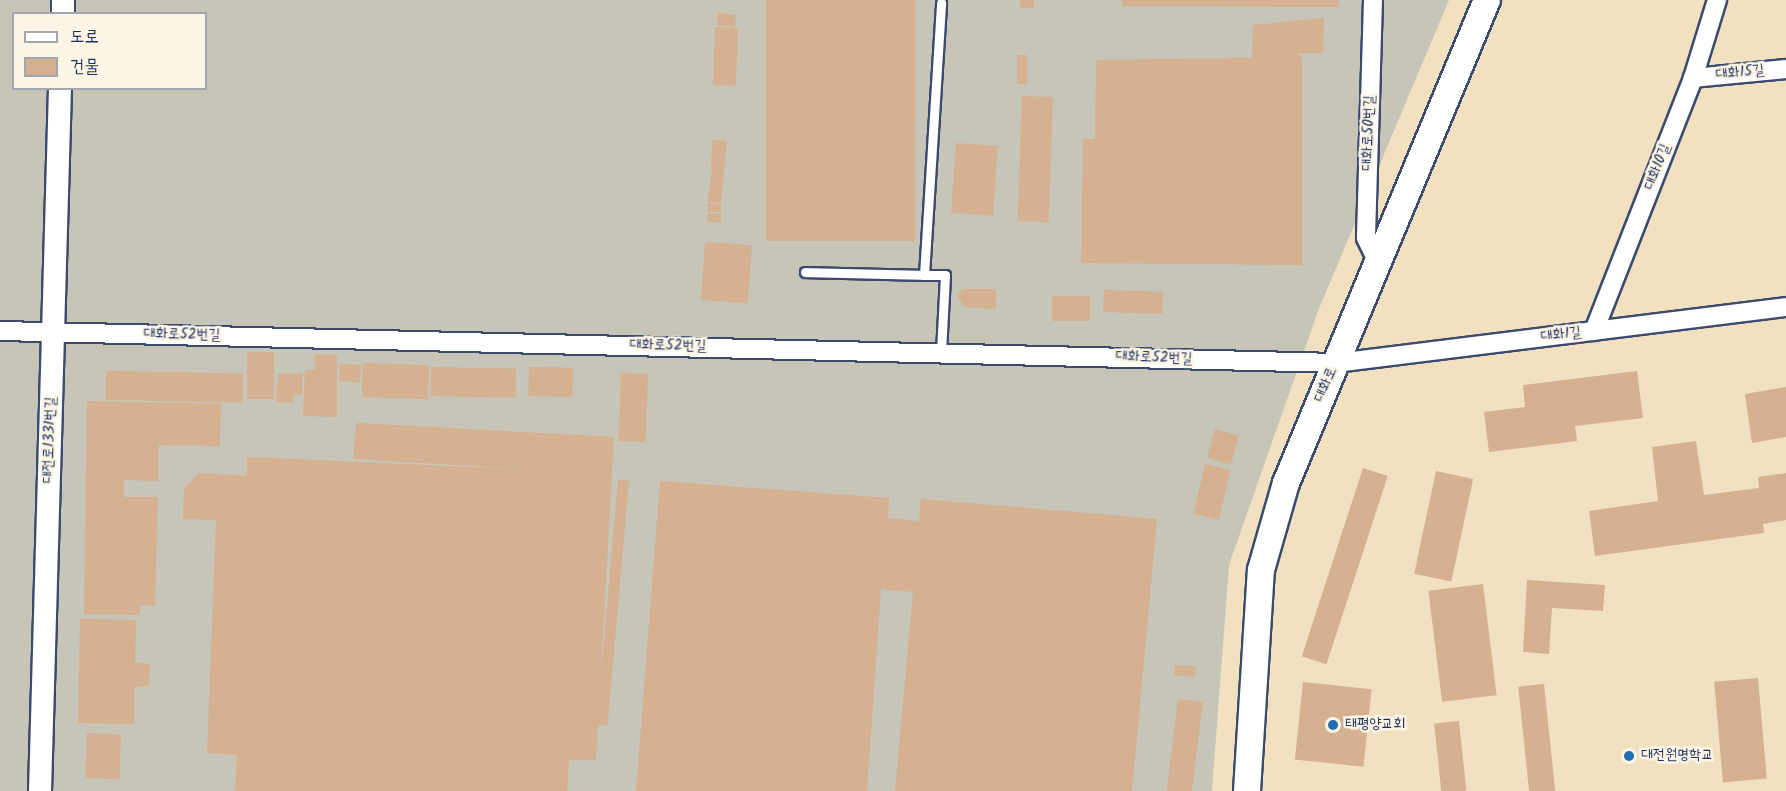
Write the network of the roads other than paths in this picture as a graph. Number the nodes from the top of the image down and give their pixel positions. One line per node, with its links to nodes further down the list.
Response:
1 (1373, 0): 8 (street, 대화로50번길)
2 (1487, 0): 8 (main road, 대화로)
3 (1717, 0): 6 (street, 대화10길)
4 (941, 3): 10 (lane)
5 (1786, 69): 6 (street, 대화15길)
6 (1693, 78): 13 (street, 대화10길)
7 (60, 90): 14 (street, 대전로1331번길)
8 (1378, 263): 16 (main road, 대화로)
9 (805, 272): 10 (lane)
10 (924, 275): 15 (lane)
11 (1786, 307): 13 (street, 대화1길)
12 (0, 331): 14 (street, 대화로52번길)
13 (1594, 331): 16 (street, 대화1길)
14 (53, 332): 15 (street, 대화로52번길); 17 (street, 대전로1331번길)
15 (940, 352): 16 (street, 대화로52번길)
16 (1336, 363): 18 (main road, 대화로)
17 (40, 791)
18 (1247, 791)

